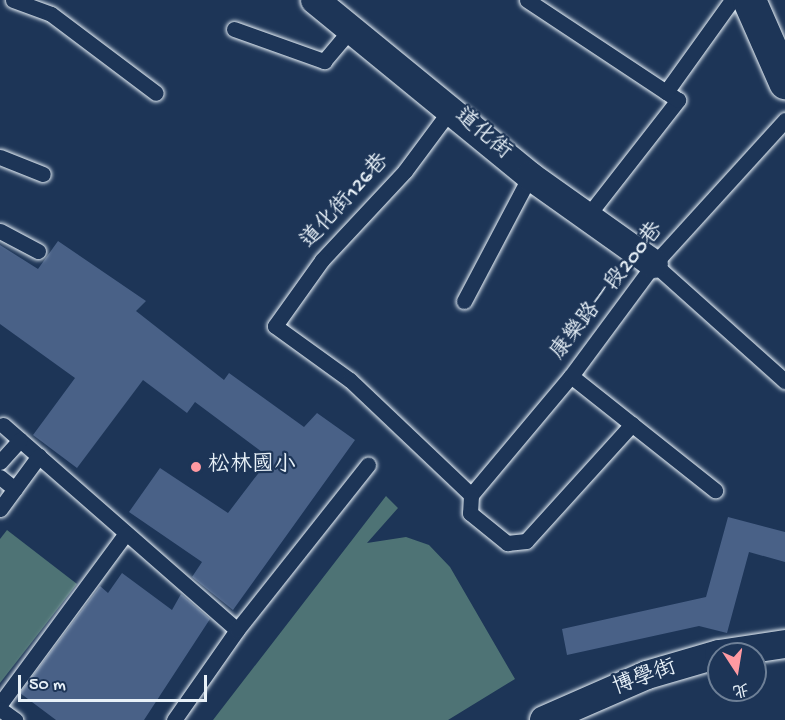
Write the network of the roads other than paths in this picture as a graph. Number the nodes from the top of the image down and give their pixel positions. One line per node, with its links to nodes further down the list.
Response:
1 (13, 0): 10 (lane)
2 (315, 0): 7 (street, 道化街)
3 (527, 0): 9 (lane)
4 (732, 0): 9 (lane)
5 (748, 0): 8 (street)
6 (234, 29): 7 (lane)
7 (351, 29): 11 (street, 道化街)
8 (785, 82)
9 (666, 92): 16 (lane)
10 (156, 93)
11 (451, 109): 15 (street, 道化街); 32 (lane, 道化街126巷)
12 (785, 120): 19 (lane, 康樂路一段200巷)
13 (0, 157): 14 (lane)
14 (43, 174)
15 (530, 176): 16 (street, 道化街); 20 (lane)
16 (589, 214): 19 (street, 道化街)
17 (0, 231): 18 (lane)
18 (38, 251)
19 (654, 264): 21 (lane, 康樂路一段200巷); 22 (lane)
20 (464, 301)
21 (571, 376): 23 (lane); 32 (lane, 康樂路一段200巷)
22 (785, 381)
23 (632, 424): 31 (lane); 32 (lane)
24 (3, 425): 25 (lane)
25 (20, 440): 26 (lane); 27 (lane)
26 (39, 456): 30 (lane); 34 (lane)
27 (0, 462)
28 (368, 465): 35 (lane)
29 (0, 477): 30 (lane)
30 (15, 489): 33 (lane)
31 (716, 490)
32 (471, 495)
33 (0, 509)
34 (126, 533): 35 (lane); 37 (lane)
35 (237, 630): 41 (lane)
36 (785, 644): 39 (street, 博學街)
37 (0, 704)
38 (0, 709): 40 (lane)
39 (549, 719)
40 (15, 720)
41 (174, 720)

